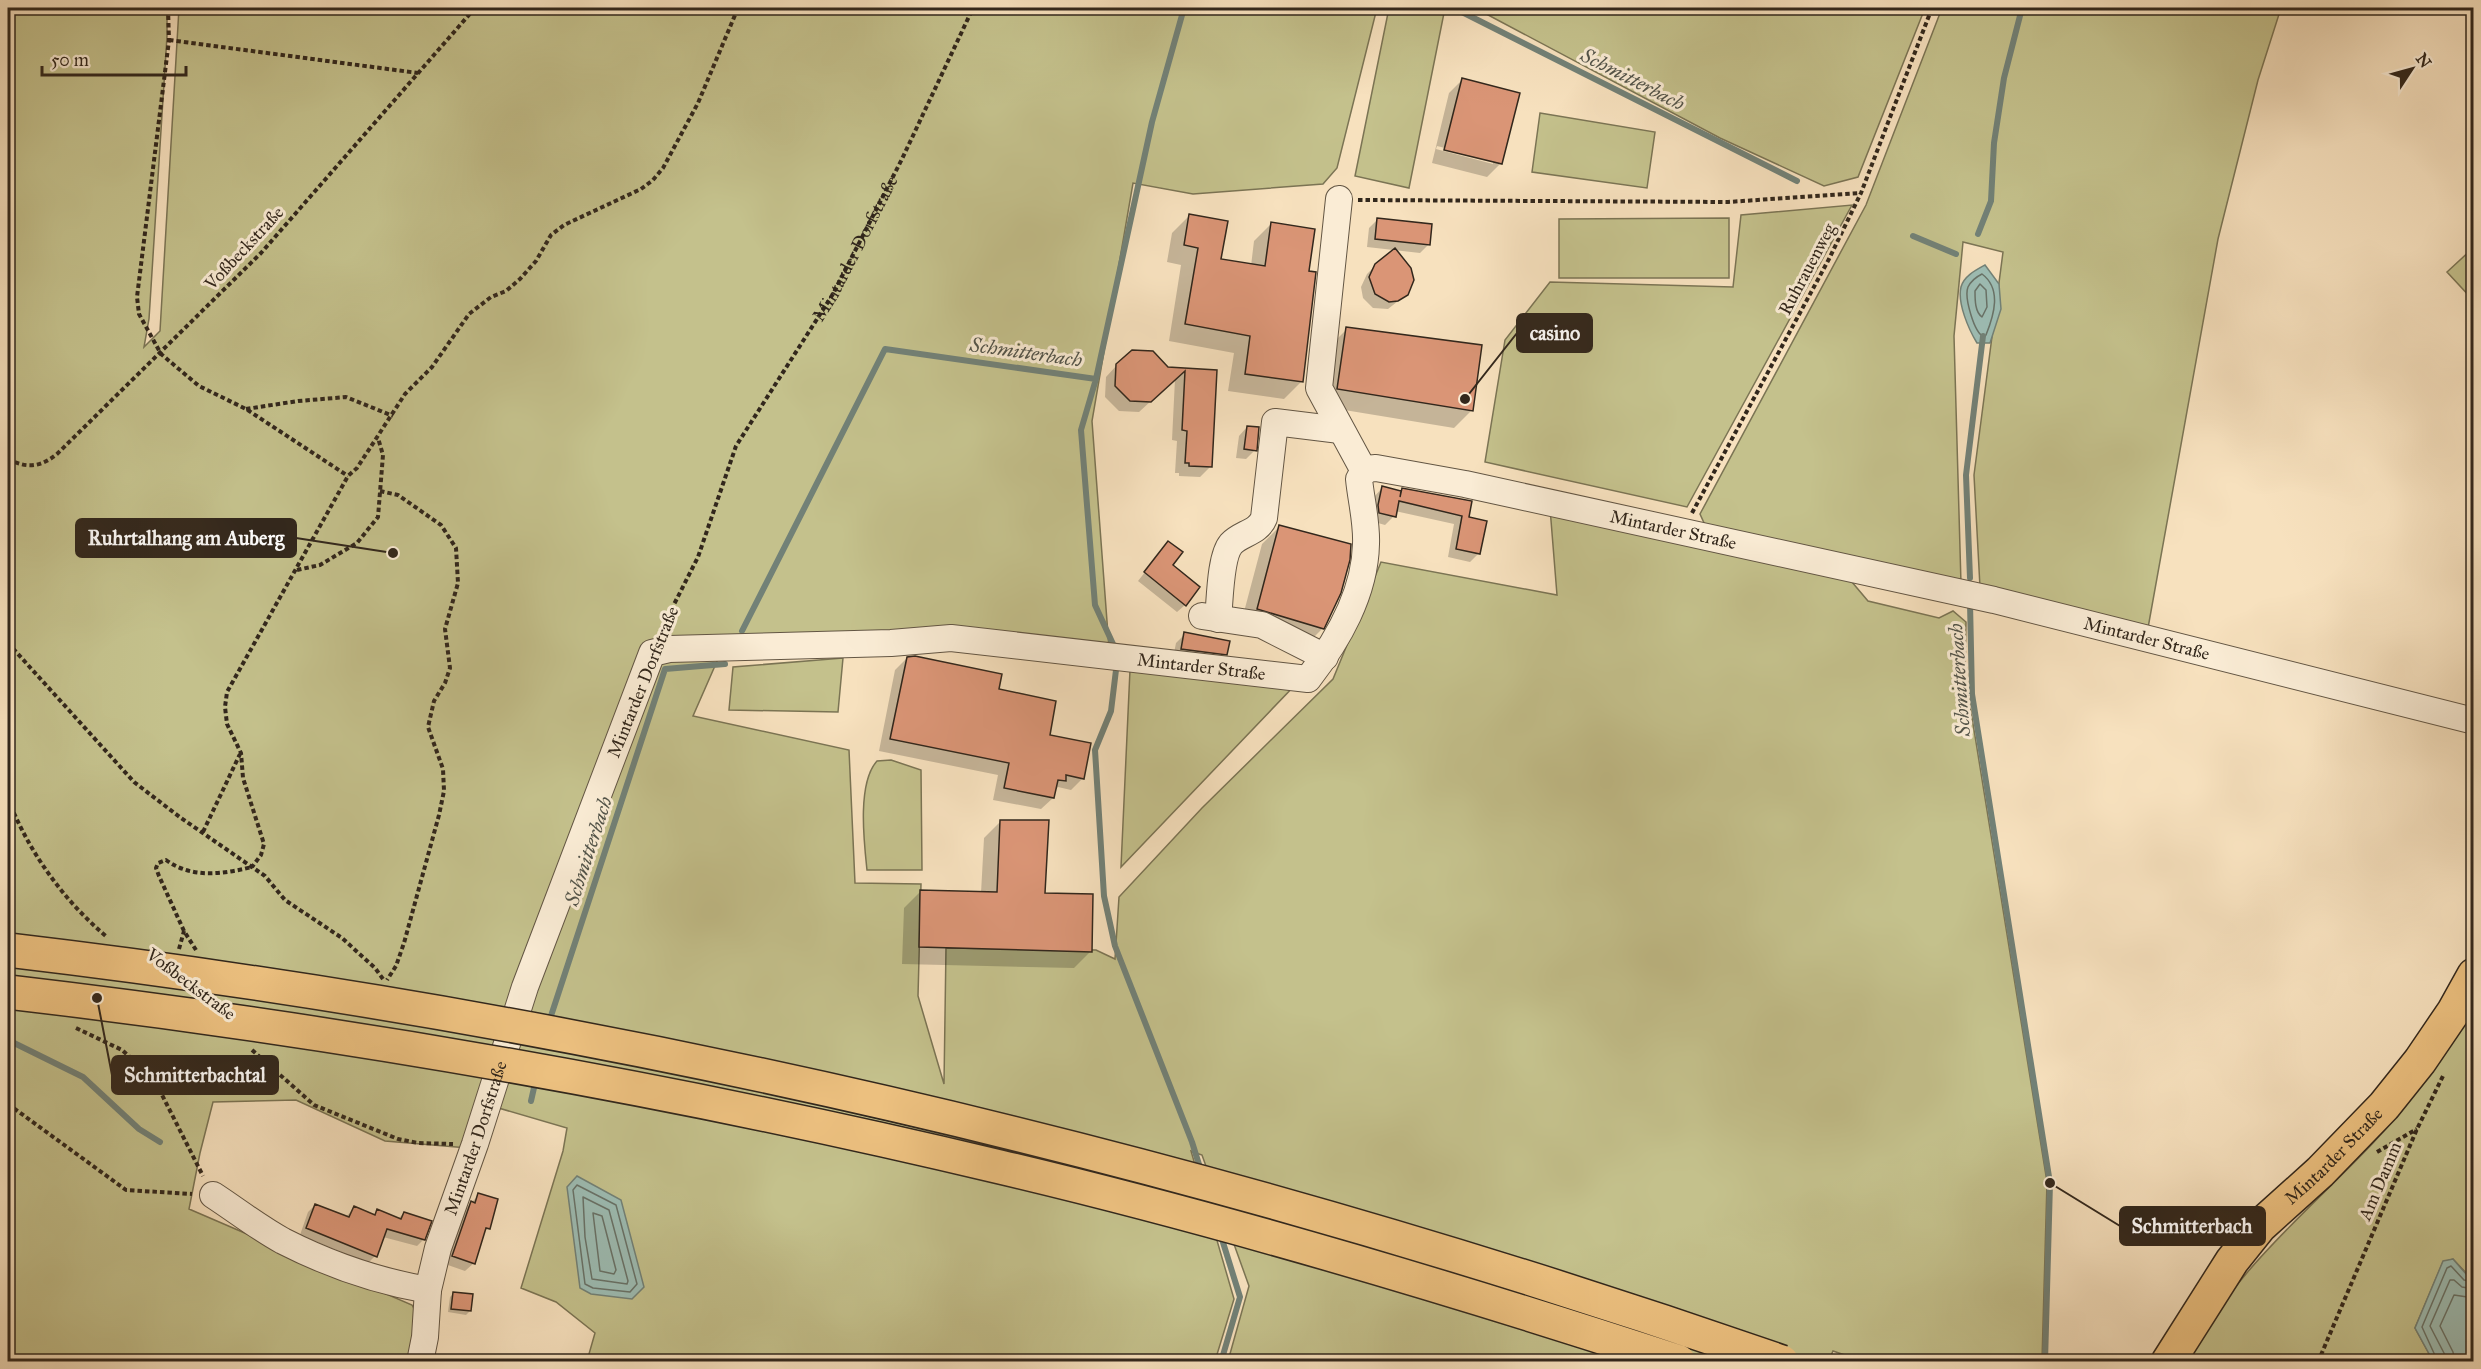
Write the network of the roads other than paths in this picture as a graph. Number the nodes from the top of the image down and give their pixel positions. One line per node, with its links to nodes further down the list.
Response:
1 (1339, 200): 2 (street)
2 (1340, 430): 3 (street); 5 (street)
3 (1364, 471): 5 (street, Mintarder Straße); 6 (street, Mintarder Straße)
4 (652, 653): 5 (street, Mintarder Straße); 11 (street, Mintarder Dorfstraße)
5 (1325, 657)
6 (2474, 721)
7 (8, 950): 14 (main road, bridge)
8 (2474, 975): 15 (main road, Mintarder Straße)
9 (8, 992): 13 (main road, bridge)
10 (213, 1195): 11 (street)
11 (428, 1290): 12 (street, Mintarder Dorfstraße)
12 (420, 1362)
13 (1679, 1362)
14 (1782, 1362)
15 (2168, 1362)

